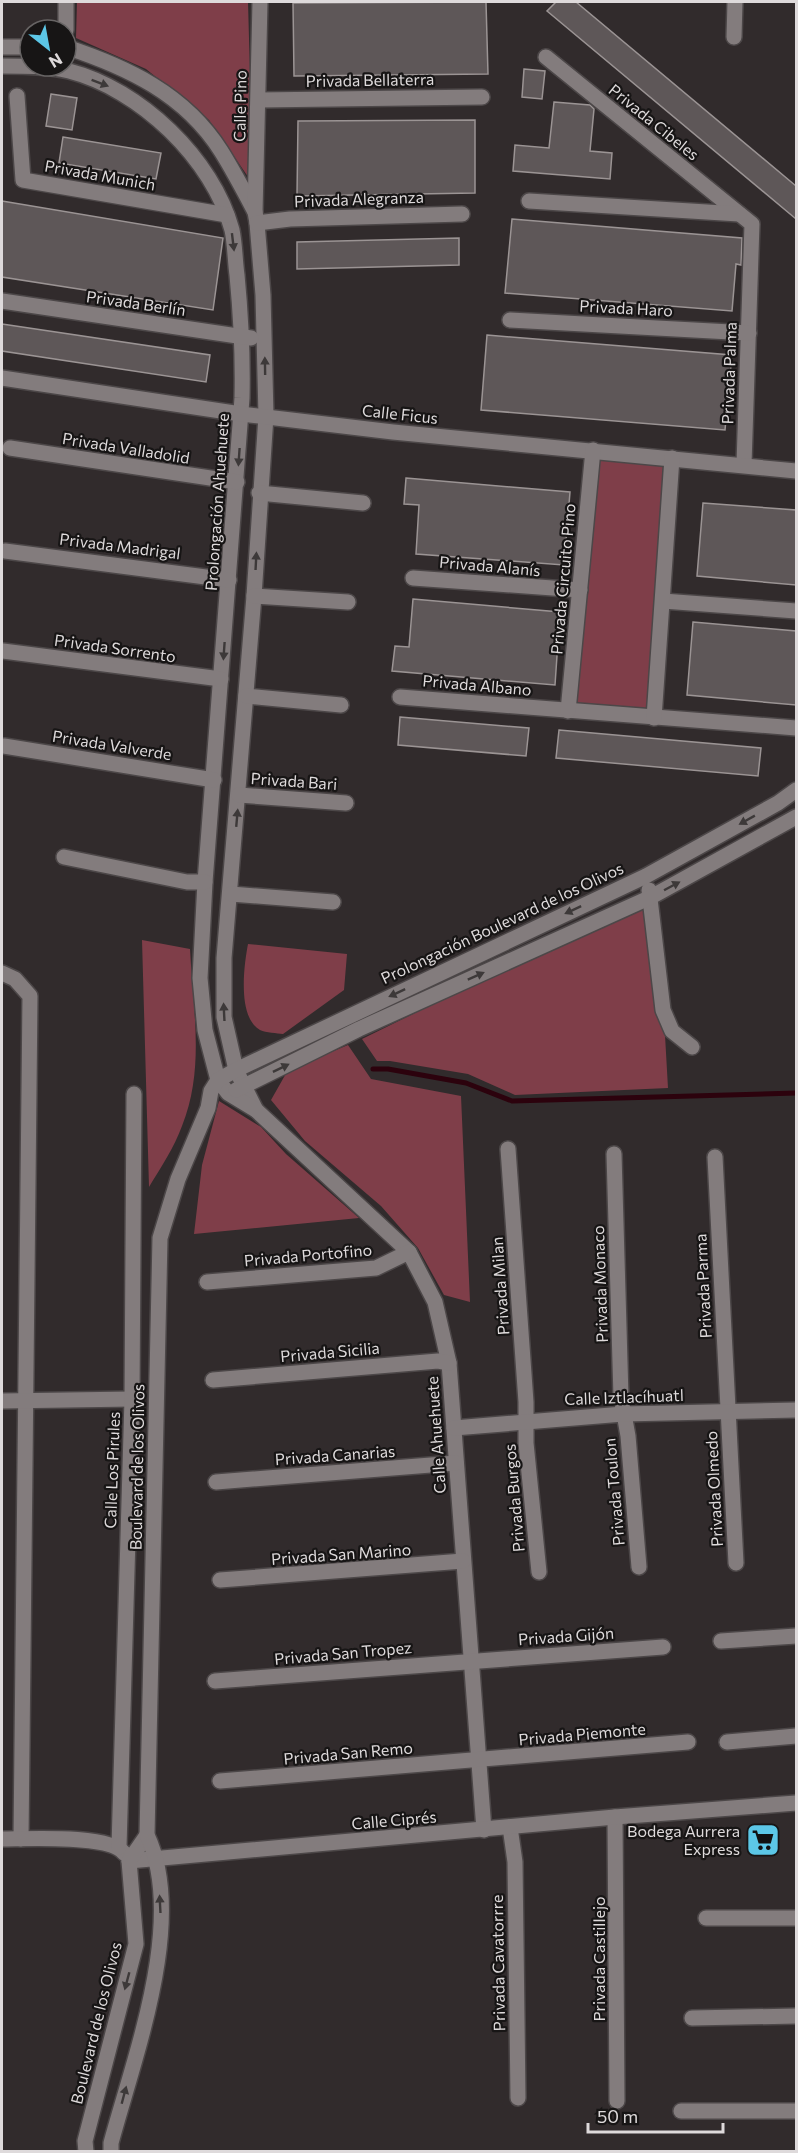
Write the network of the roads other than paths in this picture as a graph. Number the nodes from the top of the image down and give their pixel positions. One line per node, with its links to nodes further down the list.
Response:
1 (66, 2): 4 (street)
2 (260, 2): 15 (street, Calle Pino)
3 (735, 2): 5 (street)
4 (66, 18)
5 (735, 37)
6 (2, 47): 7 (street)
7 (18, 47)
8 (78, 52): 20 (street)
9 (546, 57): 18 (street, Privada Cibeles)
10 (2, 66): 11 (street, Prolongación Ahuehuete)
11 (18, 67)
12 (78, 74): 19 (street, Prolongación Ahuehuete, one-way to 19)
13 (17, 96): 19 (street, Privada Munich)
14 (482, 97): 15 (street, Privada Bellaterra)
15 (259, 100): 20 (street, Calle Pino)
16 (529, 201): 18 (street)
17 (462, 214): 20 (street, Privada Alegranza)
18 (739, 214): 21 (street, Privada Cibeles)
19 (222, 215): 25 (street, Prolongación Ahuehuete, one-way to 25)
20 (256, 217): 26 (street)
21 (751, 284): 24 (street, Privada Palma)
22 (2, 301): 25 (street, Privada Berlín)
23 (510, 320): 24 (street, Privada Haro)
24 (744, 333): 33 (street, Privada Palma)
25 (244, 337): 26 (street, Privada Berlín); 28 (street, Prolongación Ahuehuete)
26 (264, 341): 29 (street, one-way to 26)
27 (2, 378): 28 (street, Calle Ficus)
28 (241, 414): 29 (street, Calle Ficus); 35 (street, Prolongación Ahuehuete, one-way to 35)
29 (266, 416): 31 (street, Calle Ficus); 36 (street)
30 (10, 448): 35 (street, Privada Valladolid)
31 (593, 450): 32 (street, Calle Ficus); 41 (street, Privada Circuito Pino)
32 (672, 458): 33 (street, Calle Ficus); 43 (street)
33 (744, 464): 34 (street, Calle Ficus)
34 (796, 471)
35 (237, 482): 40 (street, Prolongación Ahuehuete)
36 (259, 493): 37 (street); 42 (street, one-way to 36)
37 (363, 503)
38 (5, 551): 40 (street, Privada Madrigal)
39 (413, 578): 41 (street, Privada Alanís)
40 (229, 580): 47 (street, Prolongación Ahuehuete, one-way to 47)
41 (580, 590): 51 (street, Privada Circuito Pino)
42 (254, 596): 44 (street); 48 (street)
43 (663, 601): 45 (street); 52 (street)
44 (348, 602)
45 (796, 611)
46 (3, 651): 47 (street, Privada Sorrento)
47 (221, 679): 55 (street, Prolongación Ahuehuete)
48 (246, 696): 50 (street); 57 (street)
49 (400, 697): 51 (street, Privada Albano)
50 (341, 705)
51 (568, 711): 52 (street, Privada Albano)
52 (654, 718): 53 (street, Privada Albano)
53 (796, 728)
54 (4, 746): 55 (street, Privada Valverde)
55 (214, 780): 62 (street, Prolongación Ahuehuete)
56 (796, 790): 61 (street, Prolongación Boulevard de los Olivos, one-way to 61)
57 (239, 795): 58 (street, Privada Bari); 63 (street, one-way to 57)
58 (346, 803)
59 (796, 817): 64 (street, one-way to 59)
60 (63, 857): 62 (street)
61 (646, 876): 64 (street); 68 (street, Prolongación Boulevard de los Olivos, one-way to 68)
62 (205, 882): 69 (street, Prolongación Ahuehuete)
63 (231, 894): 65 (street); 68 (street, one-way to 63)
64 (651, 897): 67 (street); 70 (street, one-way to 64)
65 (333, 902)
66 (2, 973): 82 (street)
67 (692, 1047)
68 (236, 1070): 69 (street, Prolongación Boulevard de los Olivos); 70 (street, Calle Ahuehuete)
69 (218, 1080): 71 (street, Calle Ahuehuete); 73 (street, Boulevard de los Olivos)
70 (244, 1085): 71 (street); 74 (street, Calle Ahuehuete)
71 (228, 1093): 73 (street); 74 (street, Calle Ahuehuete)
72 (134, 1094): 83 (street, Calle Los Pirules)
73 (208, 1108): 111 (street, Boulevard de los Olivos)
74 (256, 1110): 78 (street, Calle Ahuehuete)
75 (508, 1149): 88 (street, Privada Milan)
76 (614, 1154): 87 (street, Privada Monaco)
77 (715, 1157): 86 (street, Privada Parma)
78 (409, 1252): 79 (street, Privada Portofino); 80 (street, Calle Ahuehuete)
79 (207, 1282)
80 (449, 1364): 81 (street, Privada Sicilia); 89 (street, Calle Ahuehuete)
81 (213, 1380)
82 (26, 1400): 83 (street); 84 (street); 113 (street)
83 (132, 1400): 114 (street, Calle Los Pirules)
84 (2, 1401)
85 (796, 1410): 86 (street, Calle Iztlacíhuatl)
86 (727, 1412): 87 (street, Calle Iztlacíhuatl); 93 (street, Privada Olmedo)
87 (623, 1414): 88 (street, Calle Iztlacíhuatl); 94 (street, Privada Toulon)
88 (525, 1420): 89 (street, Calle Iztlacíhuatl); 95 (street, Privada Burgos)
89 (454, 1428): 90 (street, Calle Ahuehuete)
90 (456, 1463): 91 (street, Privada Canarias); 92 (street, Calle Ahuehuete)
91 (216, 1482)
92 (464, 1561): 96 (street, Privada San Marino); 100 (street, Calle Ahuehuete)
93 (736, 1563)
94 (639, 1567)
95 (539, 1572)
96 (220, 1580)
97 (796, 1636): 98 (street)
98 (721, 1641)
99 (663, 1647): 100 (street, Privada Gijón)
100 (473, 1661): 101 (street, Privada San Tropez); 105 (street, Calle Ahuehuete)
101 (215, 1681)
102 (796, 1736): 104 (street)
103 (688, 1742): 105 (street, Privada Piemonte)
104 (726, 1742)
105 (479, 1761): 106 (street, Privada San Remo); 110 (street, Calle Ahuehuete)
106 (220, 1781)
107 (796, 1803): 108 (street, Calle Ciprés)
108 (615, 1817): 109 (street, Calle Ciprés); 122 (street, Privada Castillejo)
109 (510, 1827): 110 (street, Calle Ciprés); 121 (street, Privada Cavatorrre)
110 (484, 1830): 115 (street, Calle Ciprés)
111 (147, 1835): 115 (street, Boulevard de los Olivos); 116 (street)
112 (2, 1839): 113 (street)
113 (21, 1839): 114 (street)
114 (119, 1847): 116 (street)
115 (158, 1858): 116 (street, Calle Ciprés); 126 (street, Boulevard de los Olivos, one-way to 115)
116 (129, 1861): 125 (street, Boulevard de los Olivos, one-way to 125)
117 (706, 1918): 118 (street)
118 (796, 1918)
119 (796, 2016): 120 (street)
120 (692, 2018)
121 (518, 2098)
122 (617, 2101)
123 (681, 2111): 124 (street)
124 (796, 2111)
125 (86, 2151)
126 (111, 2151)

